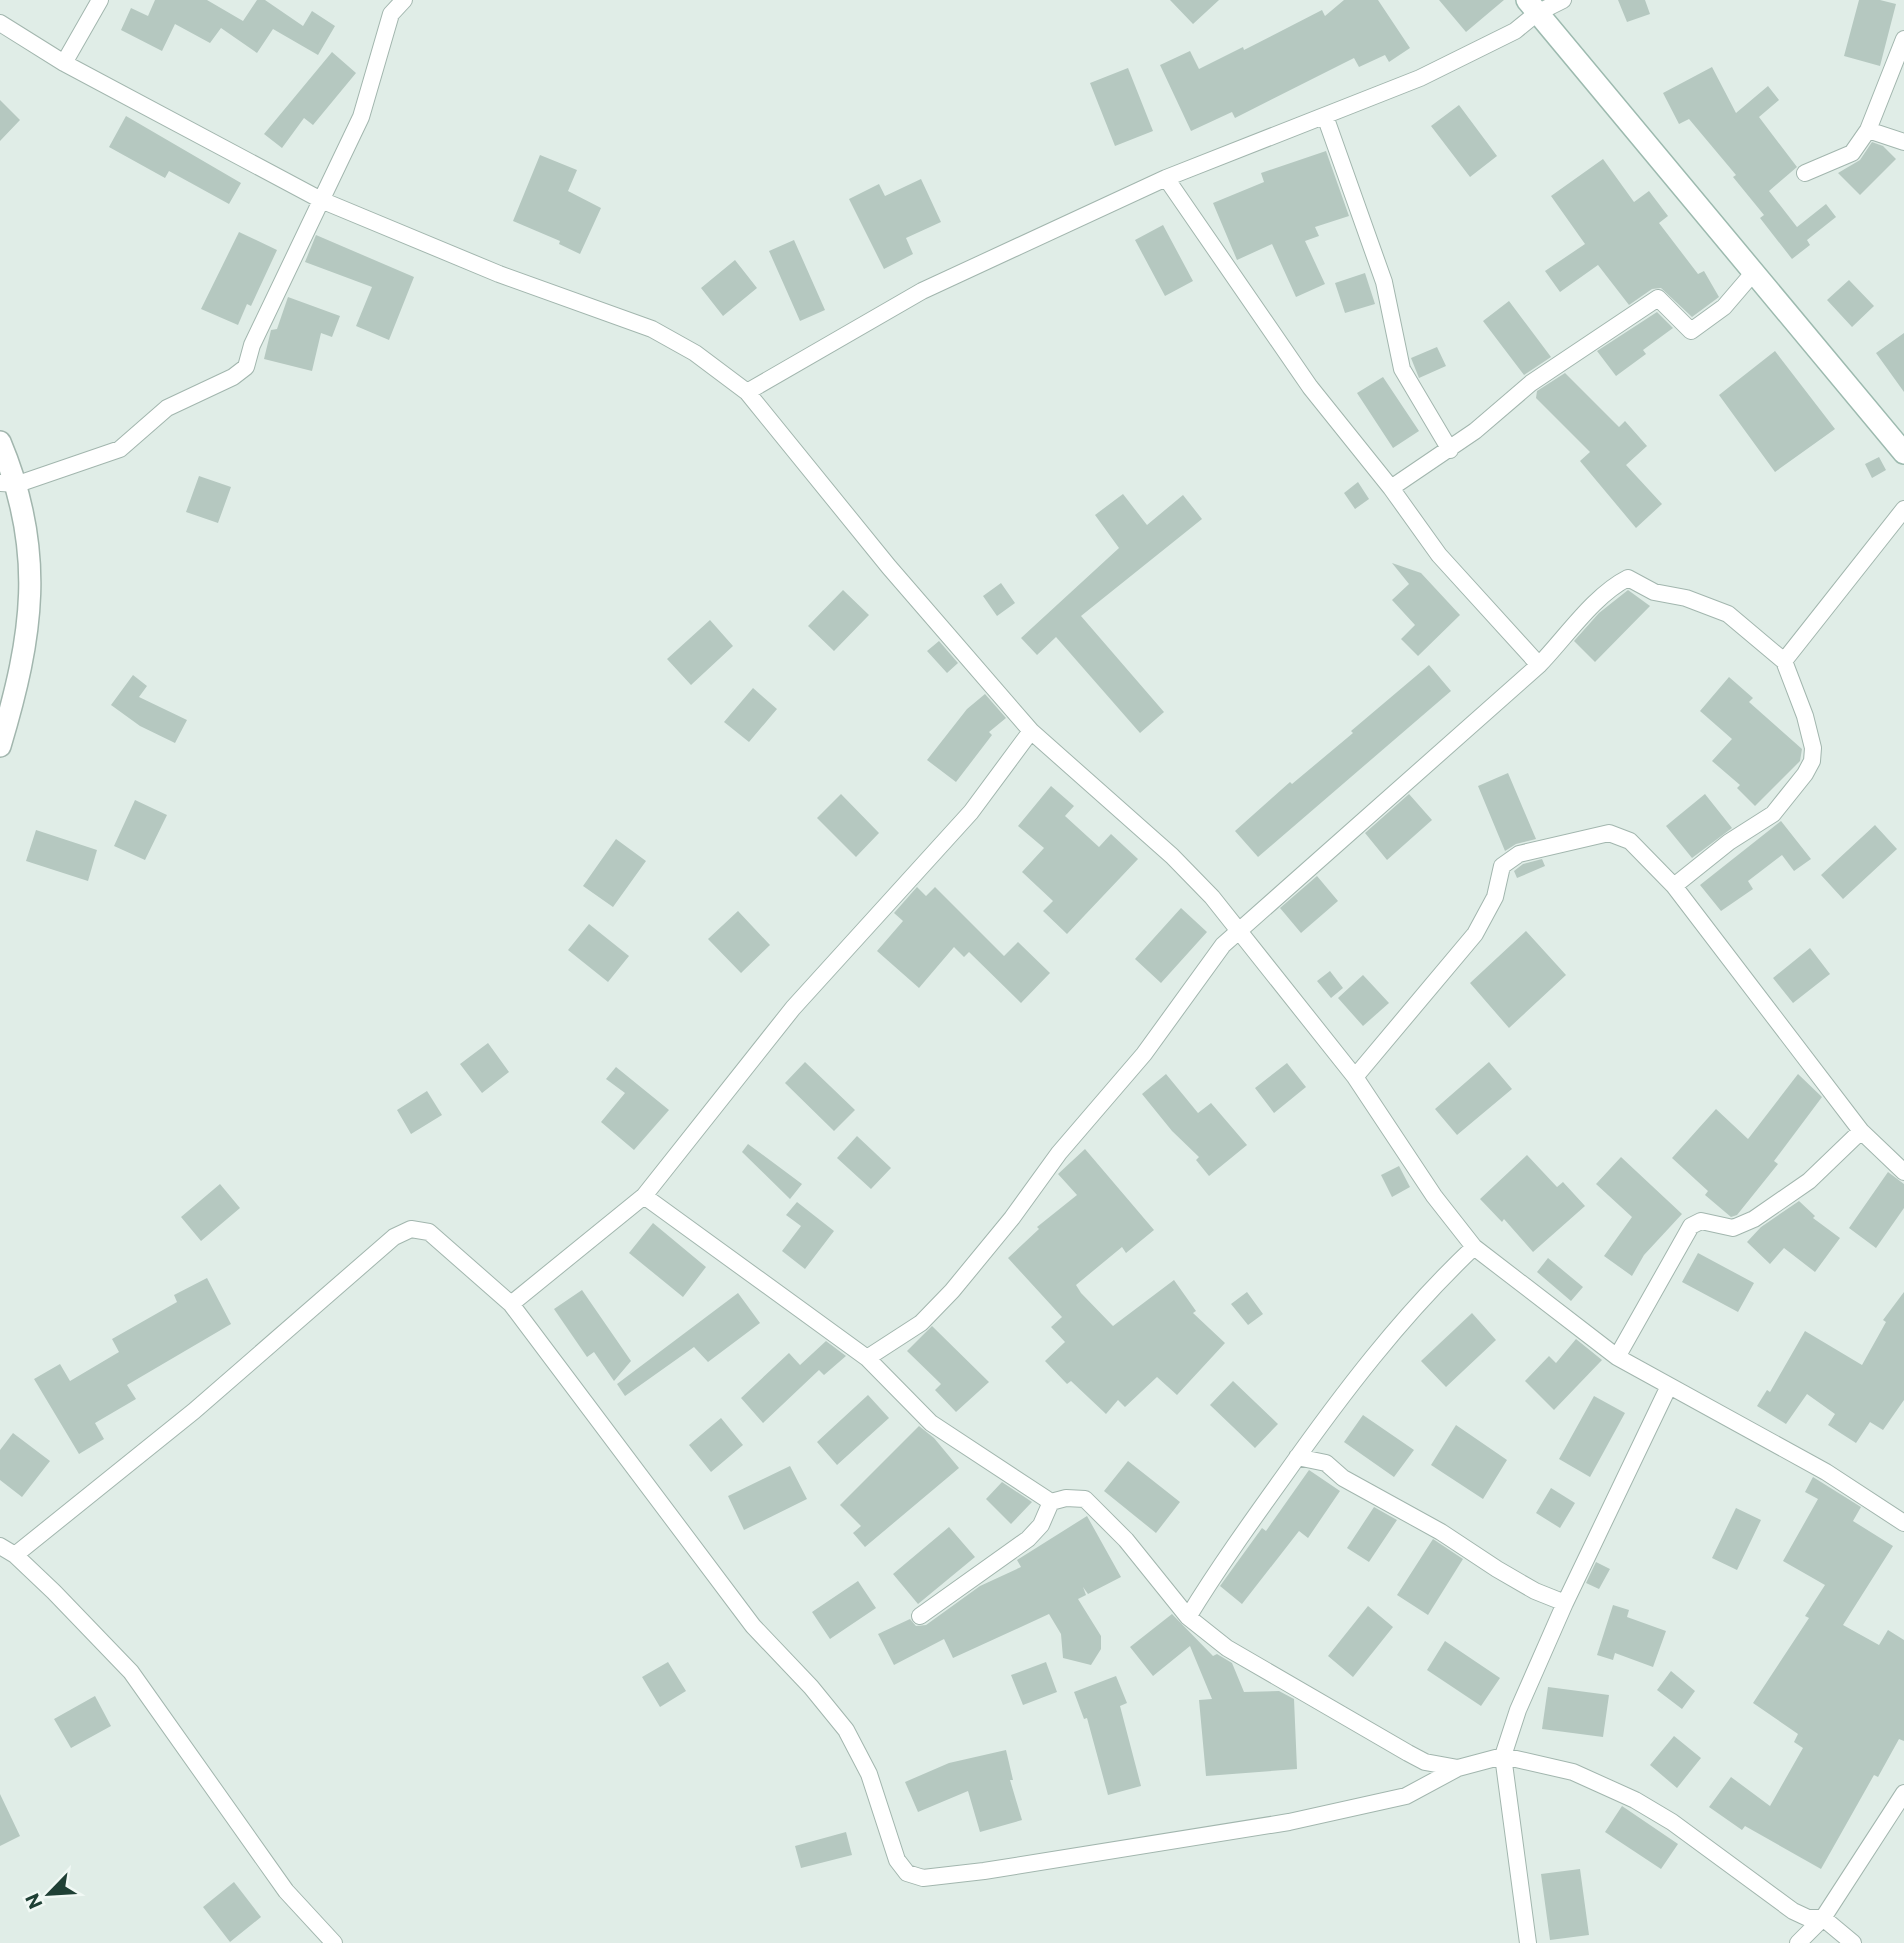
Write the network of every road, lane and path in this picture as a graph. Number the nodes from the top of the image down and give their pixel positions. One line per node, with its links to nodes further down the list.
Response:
1 (100, 0): 7 (street)
2 (404, 0): 13 (street)
3 (1563, 0): 4 (street)
4 (1532, 6): 8 (street); 14 (main road)
5 (0, 23): 7 (street)
6 (1904, 39): 9 (street)
7 (64, 63): 13 (street)
8 (1325, 116): 12 (street); 17 (street)
9 (1868, 130): 10 (street); 11 (street)
10 (1904, 142)
11 (1805, 173)
12 (1166, 178): 15 (street); 20 (street)
13 (321, 200): 15 (street); 19 (street)
14 (1754, 272): 17 (street); 18 (main road)
15 (747, 392): 24 (street)
16 (0, 442): 19 (main road)
17 (1450, 450): 20 (street)
18 (1904, 453)
19 (9, 483): 25 (main road)
20 (1391, 488): 23 (street)
21 (1904, 509): 22 (street)
22 (1784, 661): 23 (street); 26 (street)
23 (1539, 665): 27 (street)
24 (1031, 731): 27 (street); 31 (street)
25 (0, 746)
26 (1674, 886): 28 (street); 29 (street)
27 (1237, 930): 28 (street); 35 (street)
28 (1355, 1077): 32 (street)
29 (1861, 1131): 30 (street); 34 (street)
30 (1904, 1172)
31 (645, 1196): 33 (street); 35 (street)
32 (1475, 1247): 34 (street); 37 (street)
33 (511, 1304): 41 (street); 46 (street)
34 (1617, 1357): 36 (street)
35 (867, 1358): 38 (street)
36 (1668, 1388): 39 (street); 42 (street)
37 (1297, 1457): 42 (street); 44 (street)
38 (1051, 1502): 43 (street); 44 (street)
39 (1904, 1523)
40 (0, 1546): 41 (street)
41 (15, 1555): 49 (street)
42 (1565, 1603): 45 (street)
43 (920, 1616)
44 (1188, 1617): 46 (street)
45 (1503, 1756): 46 (street); 48 (street); 50 (street)
46 (1458, 1769)
47 (1904, 1793): 48 (street)
48 (1823, 1919): 51 (street); 52 (street)
49 (334, 1943)
50 (1528, 1943)
51 (1798, 1943)
52 (1853, 1943)

